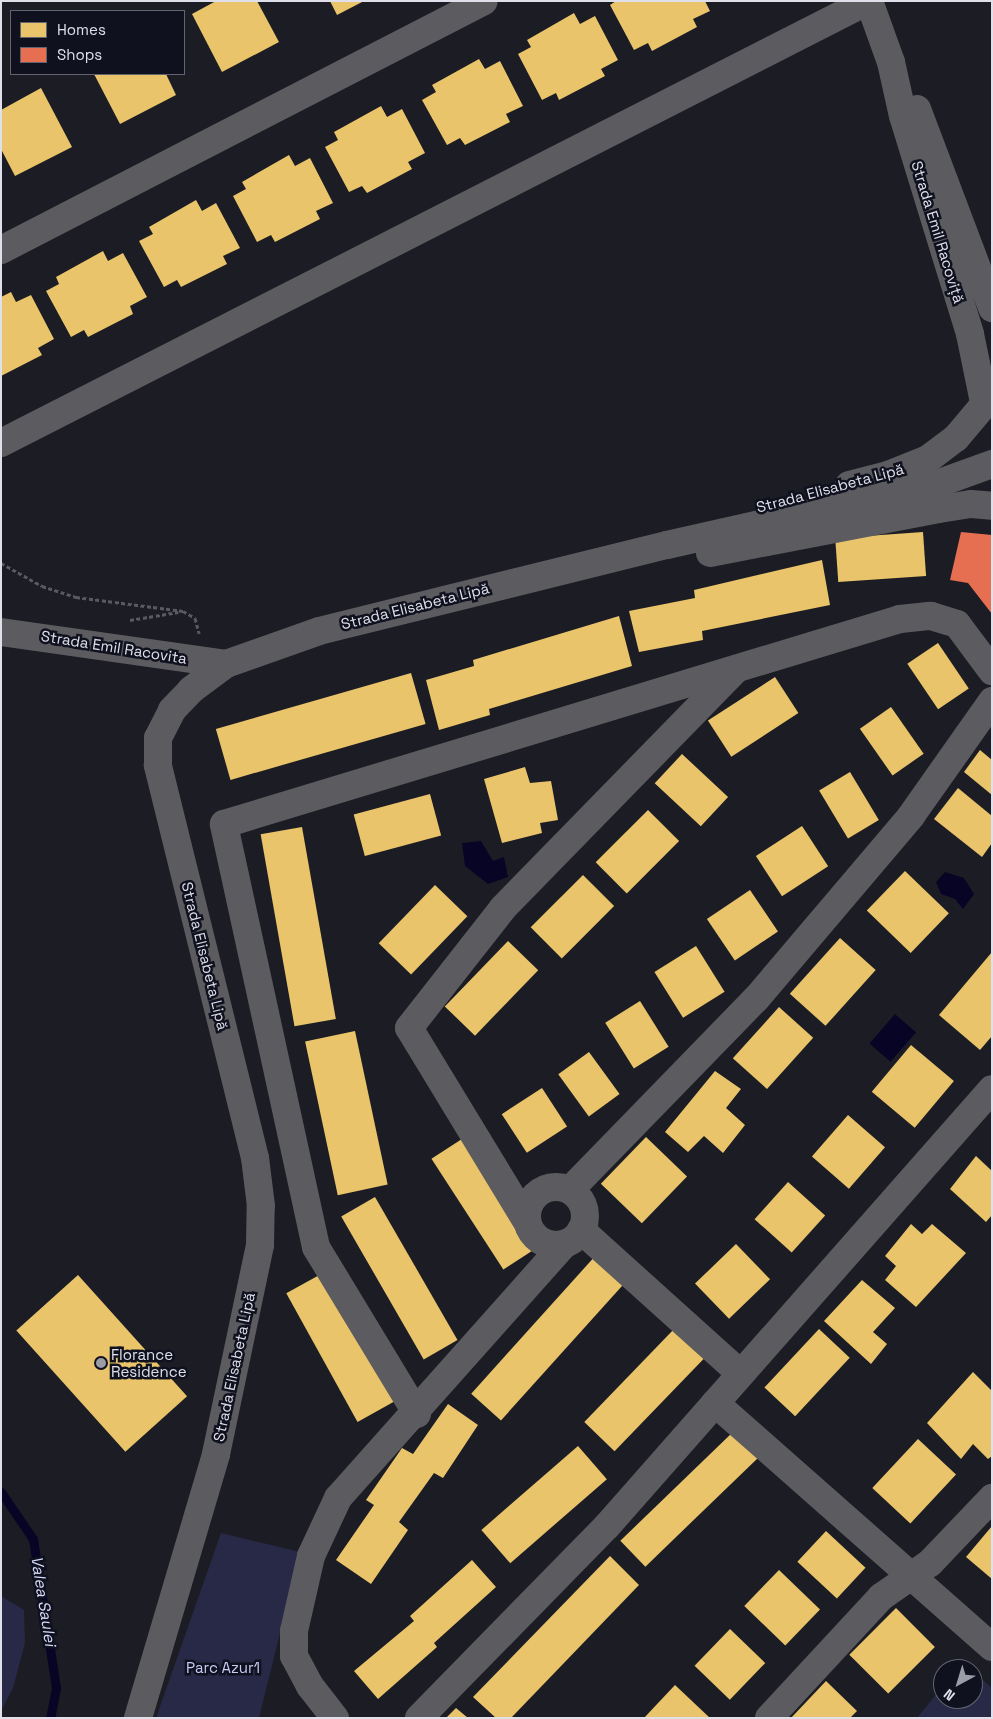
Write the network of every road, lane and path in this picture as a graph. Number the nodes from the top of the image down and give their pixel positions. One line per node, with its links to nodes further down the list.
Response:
1 (484, 1): 4 (street)
2 (869, 1): 3 (street, Strada Emil Racoviță); 7 (street)
3 (891, 62): 5 (street, Strada Emil Racoviță); 6 (street, Strada Emil Racoviță)
4 (1, 250)
5 (992, 308)
6 (985, 402): 8 (street, Strada Emil Racoviță); 11 (street, Strada Elisabeta Lipă)
7 (1, 443)
8 (992, 460)
9 (992, 464): 11 (street, Strada Elisabeta Lipă)
10 (992, 506): 11 (street)
11 (667, 545): 15 (street, Strada Elisabeta Lipă)
12 (1, 563): 14 (path)
13 (1, 632): 14 (street, Strada Emil Racovita)
14 (197, 659): 15 (street, Strada Emil Racovita)
15 (226, 664): 29 (street, Strada Elisabeta Lipă)
16 (737, 668): 17 (street); 21 (street); 25 (street)
17 (992, 671)
18 (992, 701): 20 (street)
19 (992, 1089): 23 (street)
20 (570, 1190): 21 (street); 22 (street)
21 (527, 1222): 22 (street)
22 (573, 1237): 23 (street); 25 (street)
23 (741, 1374): 24 (street)
24 (715, 1403): 27 (street); 31 (street)
25 (416, 1414): 30 (street)
26 (992, 1498): 27 (street)
27 (909, 1575): 28 (street); 32 (street)
28 (992, 1647)
29 (138, 1718)
30 (336, 1718)
31 (418, 1718)
32 (769, 1718)

